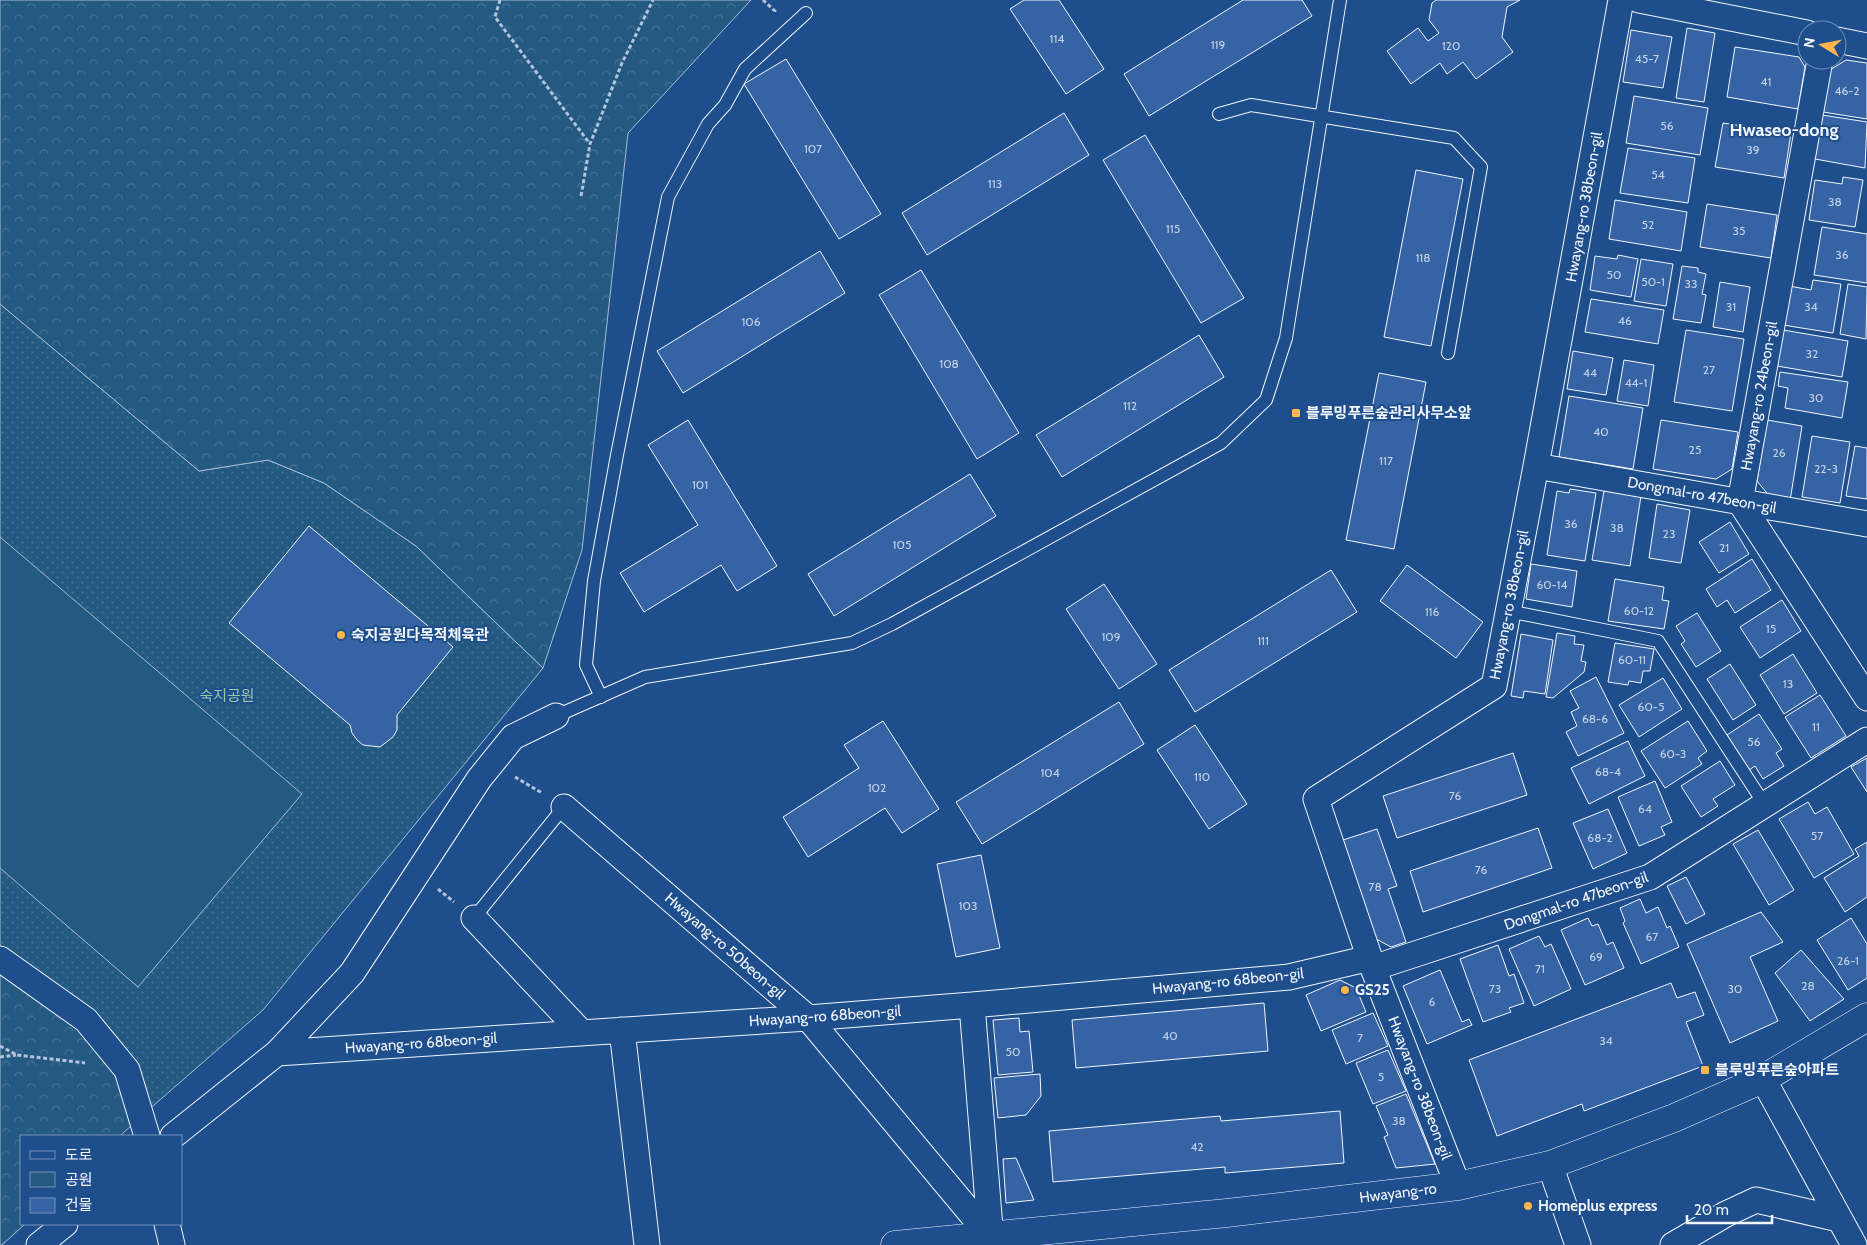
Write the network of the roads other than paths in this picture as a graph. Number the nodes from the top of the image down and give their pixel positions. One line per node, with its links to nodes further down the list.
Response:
1 (1340, 0): 10 (lane)
2 (1621, 0): 12 (street, Hwayang-ro 38beon-gil)
3 (1639, 0): 5 (street)
4 (806, 13): 16 (lane)
5 (1797, 32)
6 (1847, 42): 7 (street)
7 (1867, 46)
8 (1818, 70): 13 (street, Hwayang-ro 24beon-gil)
9 (1219, 114): 10 (lane)
10 (1321, 116): 11 (lane); 16 (lane)
11 (1448, 353)
12 (1536, 466): 13 (street, Dongmal-ro 47beon-gil); 15 (street, Hwayang-ro 38beon-gil)
13 (1740, 502): 14 (street, Dongmal-ro 47beon-gil); 17 (street)
14 (1867, 524)
15 (1508, 611): 20 (lane); 24 (street, Hwayang-ro 38beon-gil)
16 (601, 696): 18 (lane)
17 (1867, 698)
18 (556, 716): 30 (street)
19 (1867, 740): 20 (street, Dongmal-ro 47beon-gil)
20 (1765, 805): 24 (street, Dongmal-ro 47beon-gil)
21 (564, 807): 22 (lane); 27 (street, Hwayang-ro 50beon-gil)
22 (474, 918): 29 (street)
23 (0, 959): 32 (street)
24 (1372, 963): 25 (street, Hwayang-ro 68beon-gil); 35 (street, Hwayang-ro 38beon-gil)
25 (972, 1005): 27 (street, Hwayang-ro 68beon-gil); 39 (street)
26 (1867, 1017): 31 (street, Hwayang-ro)
27 (808, 1018): 28 (street, Hwayang-ro 68beon-gil); 39 (street, Hwayang-ro 50beon-gil)
28 (622, 1030): 29 (street, Hwayang-ro 68beon-gil); 42 (street)
29 (582, 1033): 30 (street, Hwayang-ro 68beon-gil)
30 (276, 1053): 33 (street)
31 (1763, 1079): 34 (street, Hwayang-ro); 36 (street)
32 (147, 1135)
33 (174, 1135)
34 (1550, 1164): 35 (street, Hwayang-ro); 44 (street)
35 (1458, 1186): 39 (street, Hwayang-ro)
36 (1839, 1219): 45 (street); 46 (street)
37 (64, 1225): 40 (street)
38 (167, 1225): 41 (street)
39 (991, 1240): 43 (street, Hwayang-ro)
40 (39, 1245)
41 (172, 1245)
42 (647, 1245)
43 (894, 1245)
44 (1578, 1245)
45 (1673, 1245)
46 (1854, 1245)

